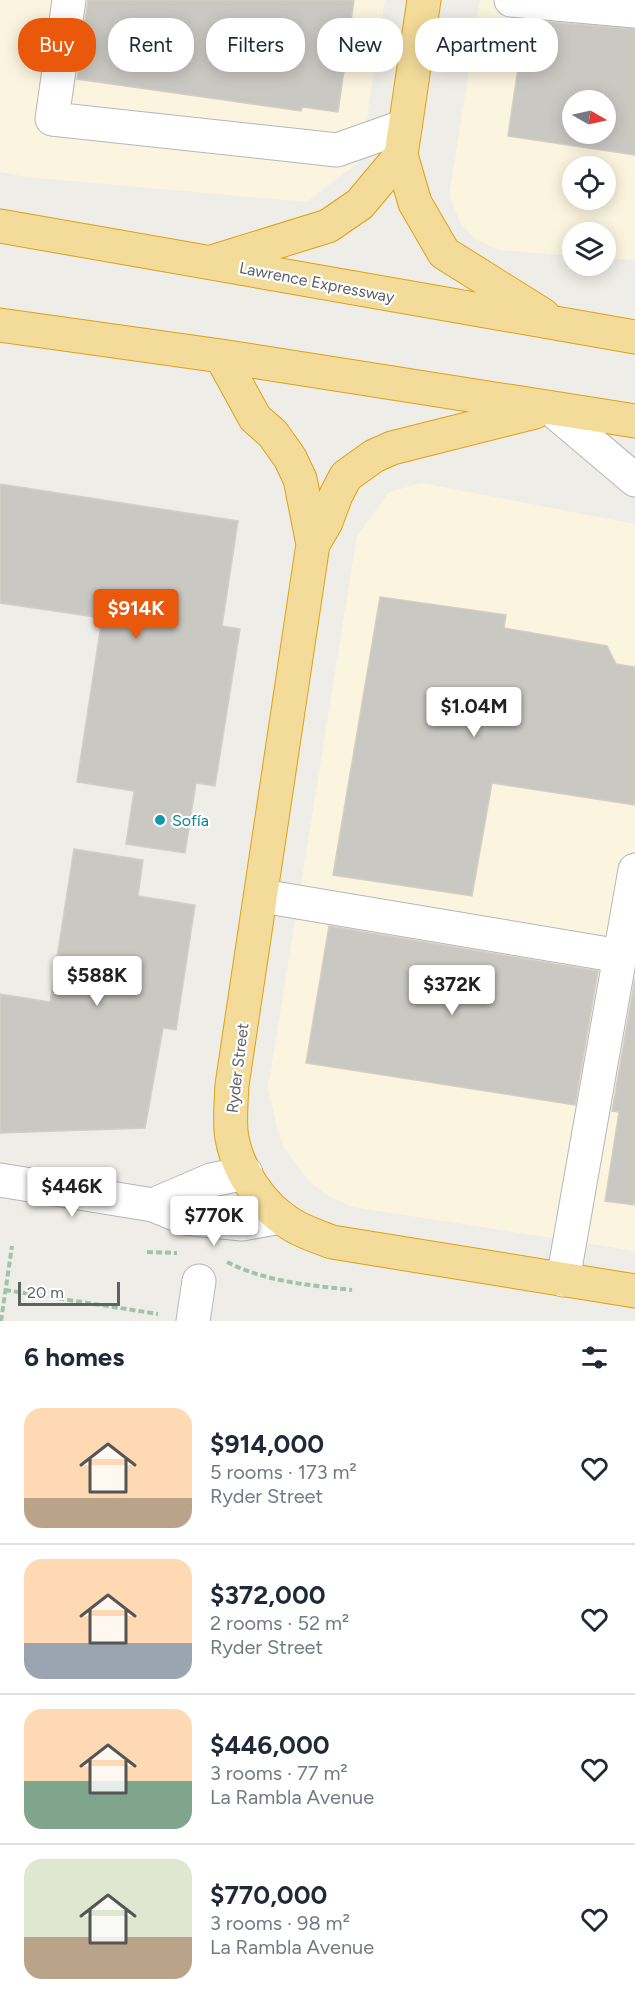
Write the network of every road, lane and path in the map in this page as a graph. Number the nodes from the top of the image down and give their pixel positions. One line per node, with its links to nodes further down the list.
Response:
1 (69, 0): 5 (street)
2 (424, 0): 5 (highway)
3 (511, 0): 4 (street)
4 (635, 11)
5 (403, 141): 7 (highway); 9 (highway)
6 (0, 226): 7 (highway, Lawrence Expressway)
7 (211, 262): 9 (highway, Lawrence Expressway)
8 (0, 325): 11 (highway)
9 (558, 325): 10 (highway, Lawrence Expressway)
10 (635, 337)
11 (221, 356): 12 (highway); 15 (highway)
12 (550, 408): 13 (highway); 14 (street); 15 (highway)
13 (635, 421)
14 (635, 480)
15 (313, 544): 17 (highway, Ryder Street)
16 (635, 870): 18 (street)
17 (262, 896): 18 (street); 19 (highway, Ryder Street)
18 (620, 956): 26 (street)
19 (246, 1173): 21 (street); 22 (highway, Ryder Street)
20 (0, 1180): 21 (street)
21 (153, 1205): 22 (street)
22 (281, 1216): 26 (highway, Ryder Street)
23 (12, 1246): 27 (path)
24 (147, 1252): 25 (path)
25 (202, 1264): 28 (path); 32 (street)
26 (563, 1280): 29 (highway, Ryder Street)
27 (5, 1290): 30 (path); 31 (path)
28 (352, 1290)
29 (635, 1291)
30 (158, 1314)
31 (1, 1321)
32 (193, 1321)

